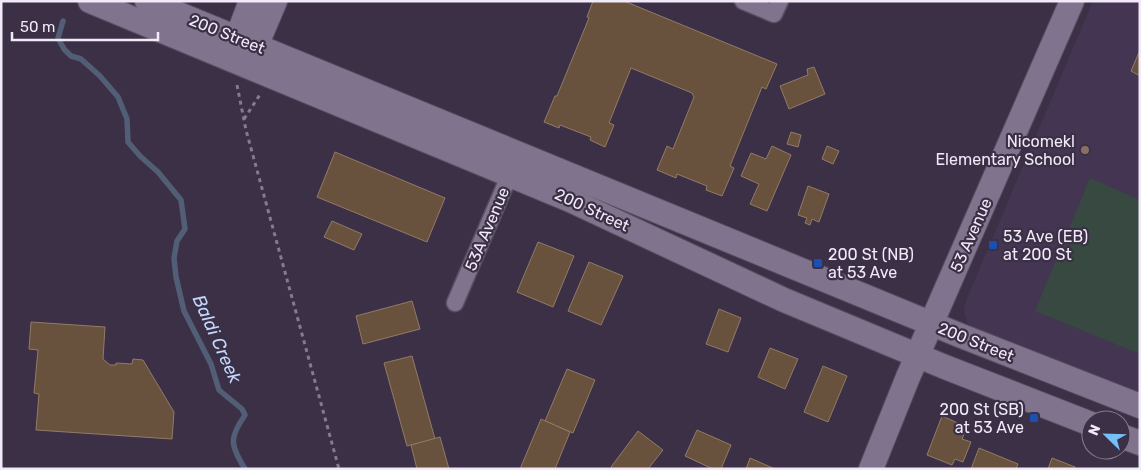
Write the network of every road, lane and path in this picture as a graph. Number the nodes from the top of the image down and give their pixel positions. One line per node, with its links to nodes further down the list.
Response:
1 (90, 1): 9 (main road, 200 Street)
2 (147, 1): 8 (main road, 200 Street)
3 (251, 1): 8 (main road)
4 (275, 1): 8 (main road)
5 (743, 1): 7 (street)
6 (1072, 1): 14 (main road, 53 Avenue)
7 (777, 8)
8 (246, 42): 9 (main road); 12 (main road, 200 Street)
9 (236, 69): 11 (path); 12 (main road, 200 Street)
10 (263, 88): 11 (path)
11 (244, 119): 18 (path)
12 (514, 164): 13 (street, 53A Avenue); 14 (main road, 200 Street); 15 (main road, 200 Street)
13 (455, 303)
14 (932, 324): 15 (main road, 53 Avenue); 16 (main road, 200 Street)
15 (918, 355): 17 (main road, 200 Street); 19 (main road, 53 Avenue)
16 (1140, 406)
17 (1081, 420)
18 (339, 469)
19 (871, 469)

